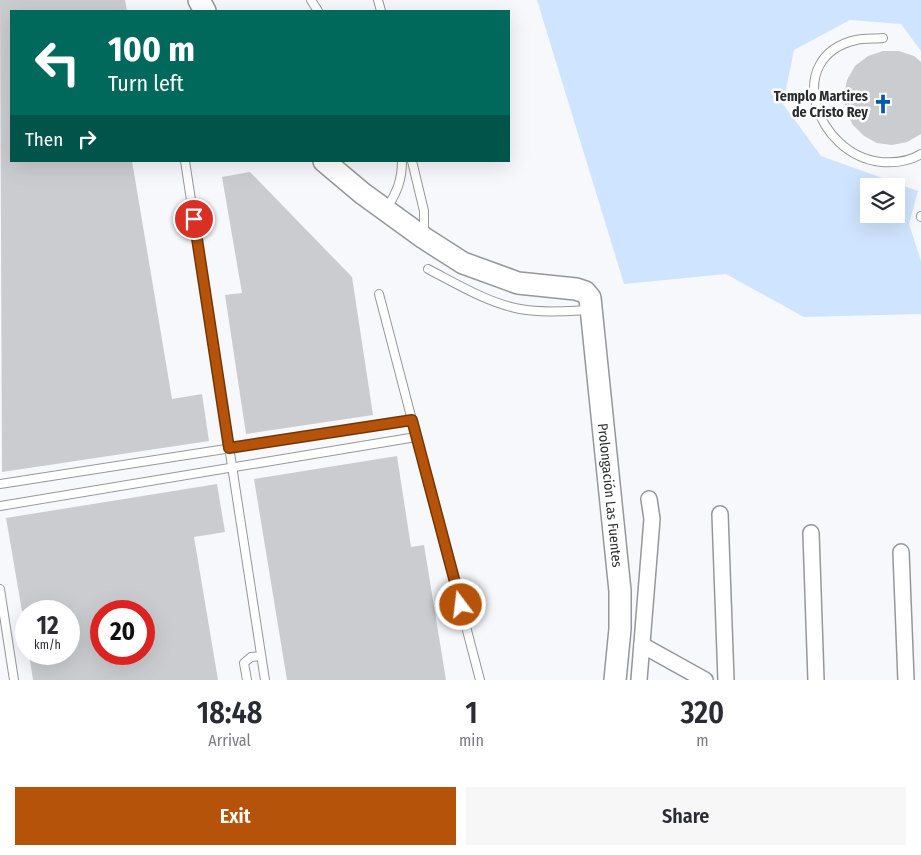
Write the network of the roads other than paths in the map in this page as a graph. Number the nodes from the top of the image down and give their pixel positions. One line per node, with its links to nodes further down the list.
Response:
1 (883, 38): 2 (lane)
2 (921, 154)
3 (185, 162): 14 (lane)
4 (325, 162): 7 (street, Prolongación Las Fuentes)
5 (402, 162): 7 (lane)
6 (412, 162): 8 (lane)
7 (386, 209): 8 (street, Prolongación Las Fuentes)
8 (424, 238): 11 (street, Prolongación Las Fuentes)
9 (428, 269): 11 (lane)
10 (379, 294): 12 (lane)
11 (592, 310): 29 (street, Prolongación Las Fuentes)
12 (412, 420): 13 (lane); 14 (lane)
13 (416, 437): 15 (lane); 28 (lane)
14 (229, 448): 15 (lane); 16 (lane)
15 (232, 468): 18 (lane); 24 (lane)
16 (0, 484)
17 (649, 499): 23 (street)
18 (0, 506)
19 (720, 514): 32 (street)
20 (811, 533): 33 (street)
21 (901, 552): 34 (street)
22 (0, 589): 25 (lane)
23 (642, 645): 30 (street); 31 (street)
24 (261, 656): 26 (lane); 27 (lane)
25 (14, 680)
26 (247, 680)
27 (265, 680)
28 (480, 680)
29 (615, 680)
30 (639, 680)
31 (705, 680)
32 (726, 680)
33 (816, 680)
34 (906, 680)

